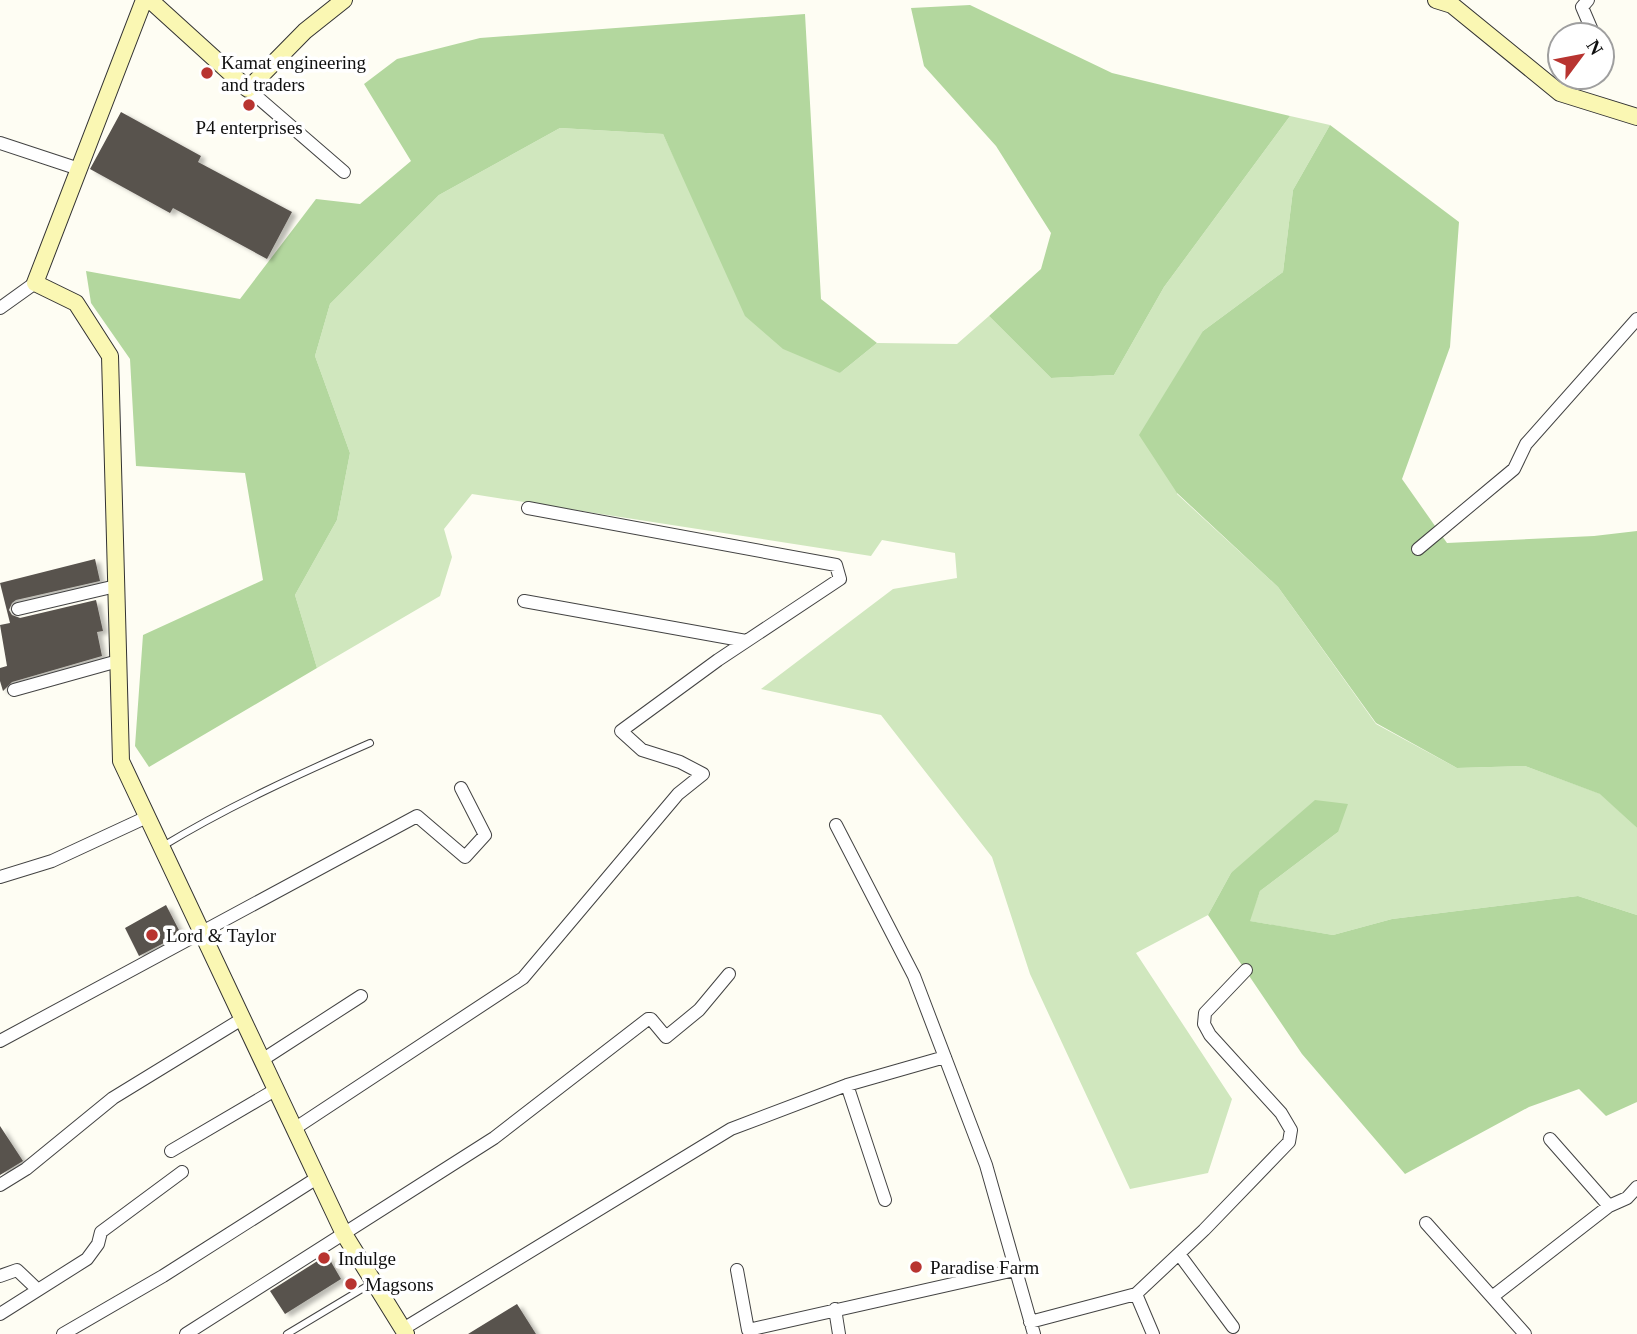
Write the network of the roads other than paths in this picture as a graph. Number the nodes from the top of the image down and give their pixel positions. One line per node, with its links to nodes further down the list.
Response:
1 (144, 0): 11 (street)
2 (150, 0): 7 (street)
3 (344, 0): 7 (street)
4 (1436, 0): 8 (street)
5 (1588, 0): 6 (street)
6 (1588, 21)
7 (248, 89): 12 (street)
8 (1560, 93): 9 (street)
9 (1637, 117)
10 (0, 143): 11 (street)
11 (79, 169): 13 (street)
12 (344, 172)
13 (35, 283): 14 (street); 18 (street)
14 (0, 308)
15 (1637, 319): 17 (street)
16 (528, 508): 21 (street)
17 (1418, 549)
18 (116, 586): 20 (street); 22 (street)
19 (524, 601): 21 (street)
20 (18, 609)
21 (746, 641): 40 (street)
22 (118, 660): 23 (street); 26 (street)
23 (14, 690)
24 (370, 743): 28 (lane)
25 (461, 788): 30 (street)
26 (147, 817): 28 (street); 29 (street)
27 (836, 825): 36 (street)
28 (162, 847): 30 (street)
29 (0, 877)
30 (201, 932): 34 (street); 35 (street)
31 (1246, 970): 51 (street)
32 (729, 974): 50 (street)
33 (361, 996): 37 (street)
34 (242, 1019): 37 (street); 45 (street)
35 (0, 1041)
36 (945, 1057): 38 (street); 53 (street)
37 (261, 1060): 39 (street)
38 (847, 1085): 47 (street); 63 (street)
39 (275, 1090): 40 (street); 42 (street)
40 (294, 1129): 44 (street)
41 (1550, 1139): 48 (street)
42 (171, 1150)
43 (183, 1172): 56 (street)
44 (317, 1178): 50 (street); 64 (street)
45 (0, 1185)
46 (1637, 1188): 48 (street)
47 (885, 1200)
48 (1609, 1206): 58 (street)
49 (1426, 1223): 58 (street)
50 (344, 1234): 55 (street); 65 (street)
51 (1179, 1254): 57 (street); 61 (street)
52 (737, 1270): 59 (street)
53 (1015, 1270): 59 (street); 62 (street)
54 (0, 1276): 56 (street)
55 (373, 1282): 63 (street); 66 (lane)
56 (38, 1290): 60 (street)
57 (1136, 1294): 62 (street); 68 (street)
58 (1492, 1297): 69 (street)
59 (835, 1309): 67 (street)
60 (0, 1314)
61 (1233, 1326)
62 (1032, 1328)
63 (405, 1332)
64 (63, 1334)
65 (186, 1334)
66 (287, 1334)
67 (839, 1334)
68 (1153, 1334)
69 (1525, 1334)

